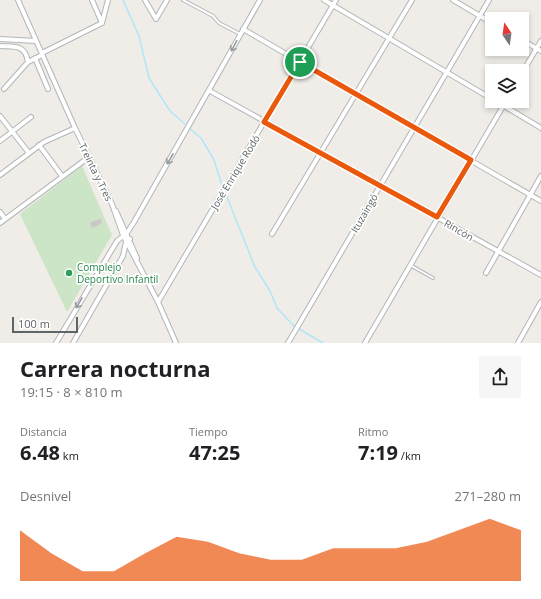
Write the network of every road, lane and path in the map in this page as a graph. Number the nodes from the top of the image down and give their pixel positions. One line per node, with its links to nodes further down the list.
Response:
1 (18, 0): 21 (street, Treinta y Tres)
2 (92, 0): 16 (street)
3 (108, 0): 16 (street)
4 (145, 0): 5 (street)
5 (167, 0)
6 (183, 0): 18 (lane)
7 (260, 0): 17 (street)
8 (324, 0): 13 (street)
9 (336, 0): 13 (street, José Enrique Rodó)
10 (412, 0): 19 (street)
11 (453, 0): 14 (street)
12 (489, 0): 14 (street, Ituzaingó)
13 (333, 6): 19 (street); 29 (street, José Enrique Rodó)
14 (480, 16): 15 (street); 31 (street, Ituzaingó)
15 (485, 18)
16 (102, 23): 26 (street)
17 (243, 29): 18 (street); 29 (street)
18 (240, 34): 34 (street, one-way to 34)
19 (388, 38): 31 (street); 35 (street)
20 (0, 39): 21 (street)
21 (36, 41): 26 (street, Treinta y Tres)
22 (541, 41): 25 (street)
23 (529, 44): 25 (street)
24 (0, 46): 28 (street)
25 (539, 49): 30 (street)
26 (42, 54): 27 (street); 43 (street, Treinta y Tres)
27 (35, 58): 28 (street); 33 (street)
28 (28, 62): 32 (street)
29 (300, 62): 35 (street); 41 (street, José Enrique Rodó)
30 (528, 64)
31 (446, 72): 36 (street); 42 (street, Ituzaingó)
32 (4, 89)
33 (48, 89)
34 (210, 91): 41 (street, Rincón); 62 (street, one-way to 62)
35 (355, 94): 42 (street); 49 (street)
36 (485, 95)
37 (501, 108): 51 (street)
38 (511, 108): 44 (street)
39 (0, 116): 45 (street)
40 (31, 117): 45 (street)
41 (264, 122): 49 (street, Rincón); 70 (street, José Enrique Rodó)
42 (414, 127): 51 (street); 55 (street, Ituzaingó)
43 (75, 128): 47 (street); 50 (street, Treinta y Tres)
44 (541, 128)
45 (12, 132): 46 (street); 48 (street)
46 (0, 141)
47 (40, 145): 48 (street); 53 (street)
48 (29, 153): 52 (street)
49 (320, 153): 55 (street, Rincón); 63 (street)
50 (89, 157): 53 (street); 62 (street, Treinta y Tres)
51 (471, 160): 56 (street); 59 (street)
52 (0, 175)
53 (62, 176): 60 (street)
54 (541, 176): 56 (street)
55 (380, 186): 59 (street, Rincón); 75 (street, Ituzaingó)
56 (530, 195): 57 (street); 65 (street)
57 (541, 201)
58 (0, 212): 60 (street)
59 (437, 217): 65 (street, Rincón); 66 (street)
60 (5, 219): 61 (street)
61 (0, 223)
62 (125, 234): 64 (street, Treinta y Tres); 72 (street, one-way to 72)
63 (272, 234)
64 (128, 241): 70 (street, Treinta y Tres); 73 (street)
65 (498, 252): 67 (street); 68 (street, Rincón)
66 (410, 265): 69 (lane); 76 (street)
67 (486, 273)
68 (541, 275)
69 (433, 278)
70 (158, 302): 74 (street, Treinta y Tres)
71 (541, 302): 77 (street)
72 (56, 343)
73 (73, 343)
74 (176, 343)
75 (288, 343)
76 (365, 343)
77 (518, 343)

